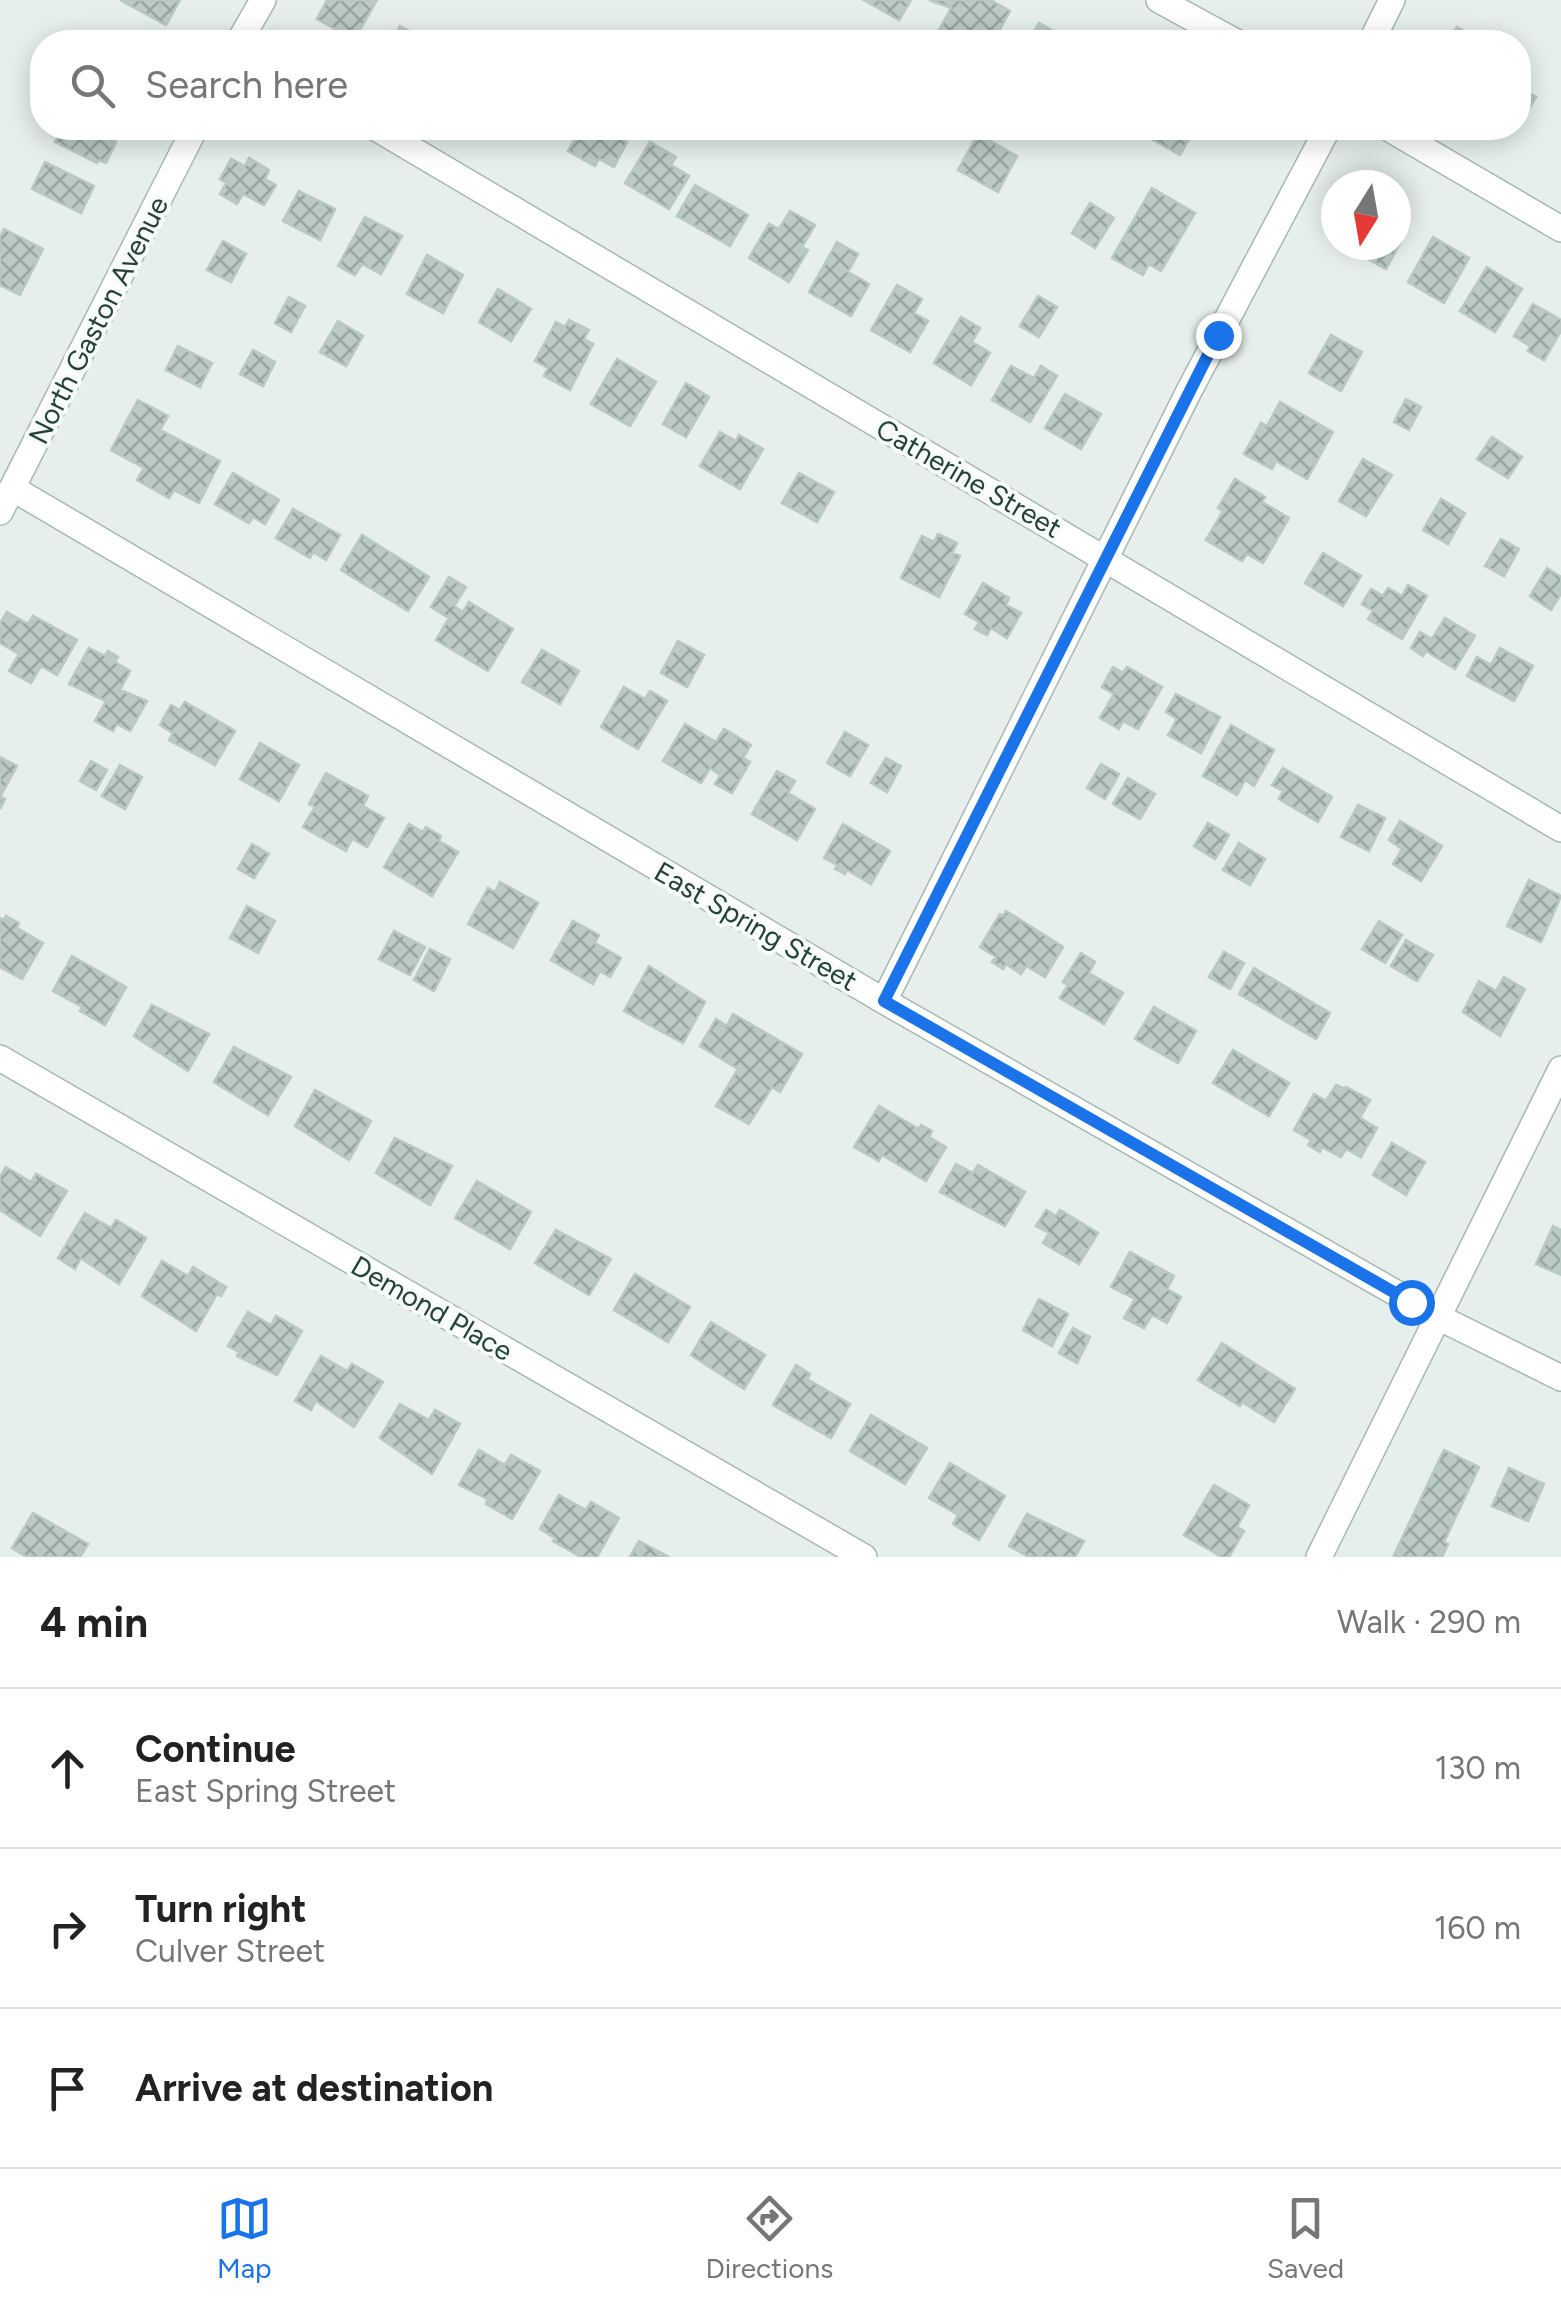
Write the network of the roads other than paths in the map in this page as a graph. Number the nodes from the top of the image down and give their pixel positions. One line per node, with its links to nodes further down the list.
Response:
1 (262, 0): 4 (street)
2 (1159, 0): 5 (street)
3 (1392, 0): 6 (street)
4 (246, 30)
5 (1214, 30)
6 (1377, 30)
7 (190, 140): 12 (street, North Gaston Avenue)
8 (396, 140): 14 (street, Catherine Street)
9 (1322, 140): 14 (street)
10 (1408, 140): 11 (street)
11 (1561, 230)
12 (12, 488): 13 (street, North Gaston Avenue); 16 (street, East Spring Street)
13 (0, 512)
14 (1106, 558): 15 (street, Catherine Street); 16 (street)
15 (1561, 829)
16 (884, 1001): 19 (street, East Spring Street)
17 (0, 1058): 21 (street, Demond Place)
18 (1561, 1069): 19 (street)
19 (1438, 1317): 20 (street, East Spring Street); 22 (street)
20 (1561, 1378)
21 (864, 1557)
22 (1319, 1557)

